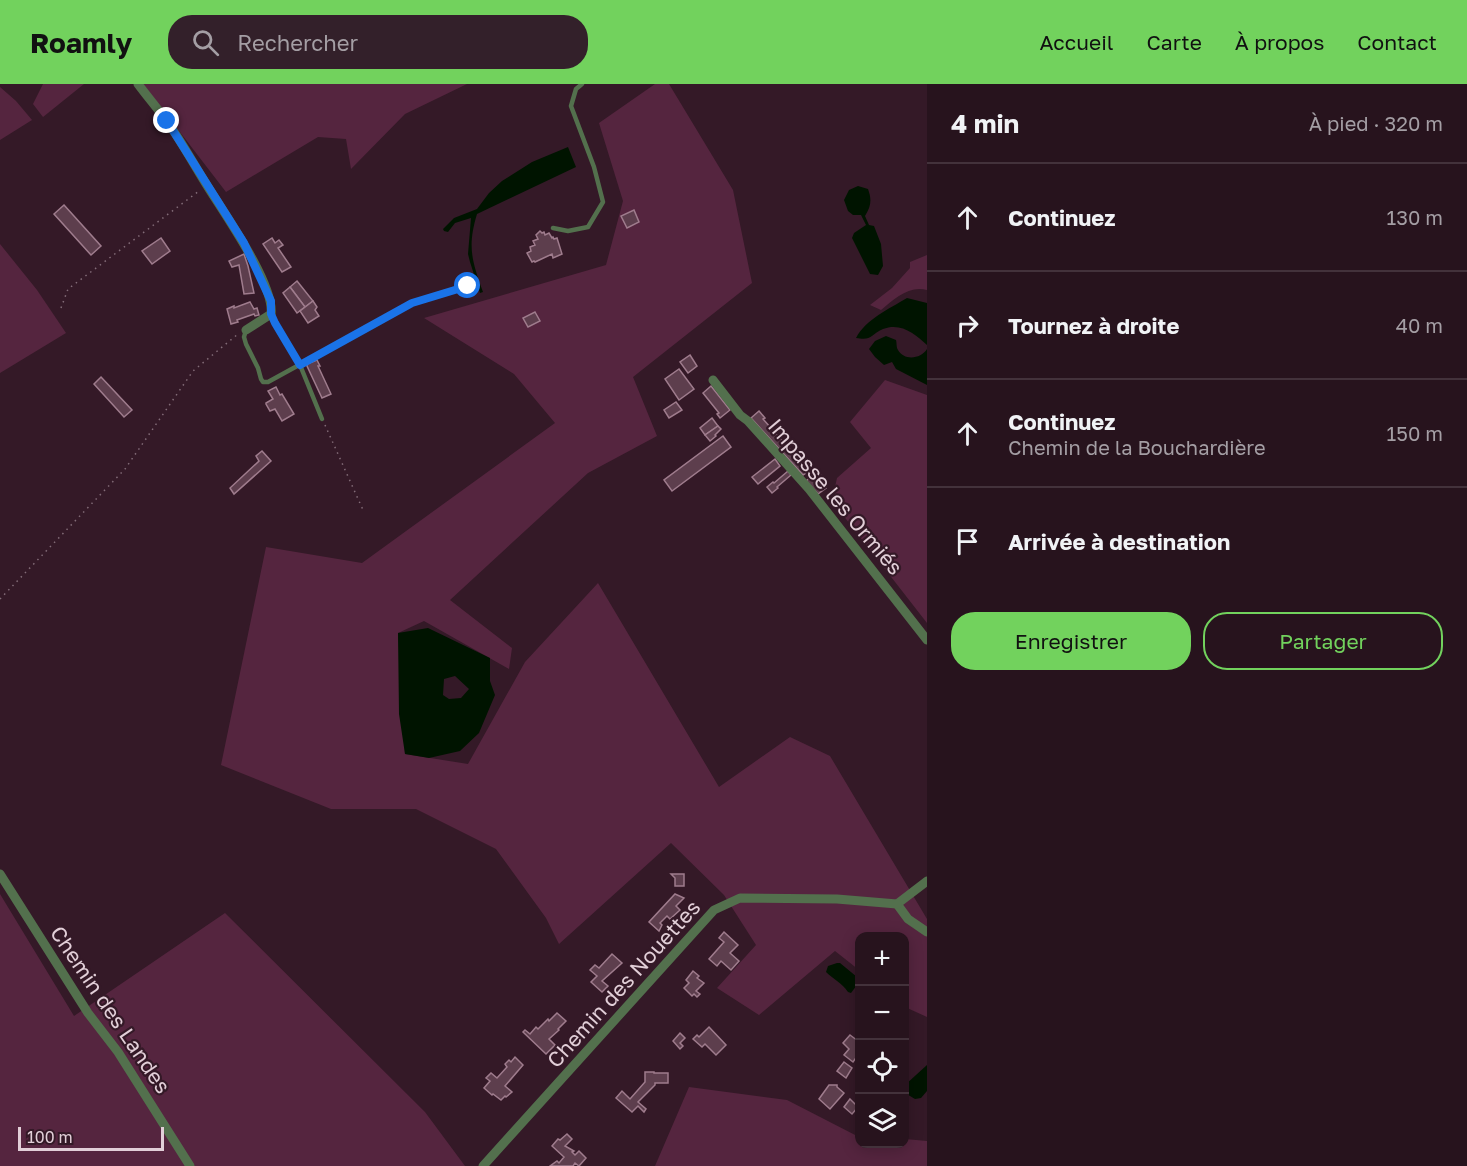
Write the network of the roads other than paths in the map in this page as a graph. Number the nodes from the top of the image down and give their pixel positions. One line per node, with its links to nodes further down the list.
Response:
1 (138, 84): 5 (street)
2 (582, 84): 3 (lane)
3 (553, 228)
4 (468, 286): 7 (lane)
5 (271, 314): 6 (street); 7 (lane)
6 (246, 330): 7 (lane)
7 (300, 365): 9 (lane)
8 (713, 380): 10 (street, Impasse les Ormiés)
9 (322, 419)
10 (927, 640)
11 (0, 874): 15 (street, Chemin des Landes)
12 (927, 881): 13 (street)
13 (897, 904): 14 (street); 16 (street, Chemin des Nouettes)
14 (927, 932)
15 (190, 1166)
16 (483, 1166)

